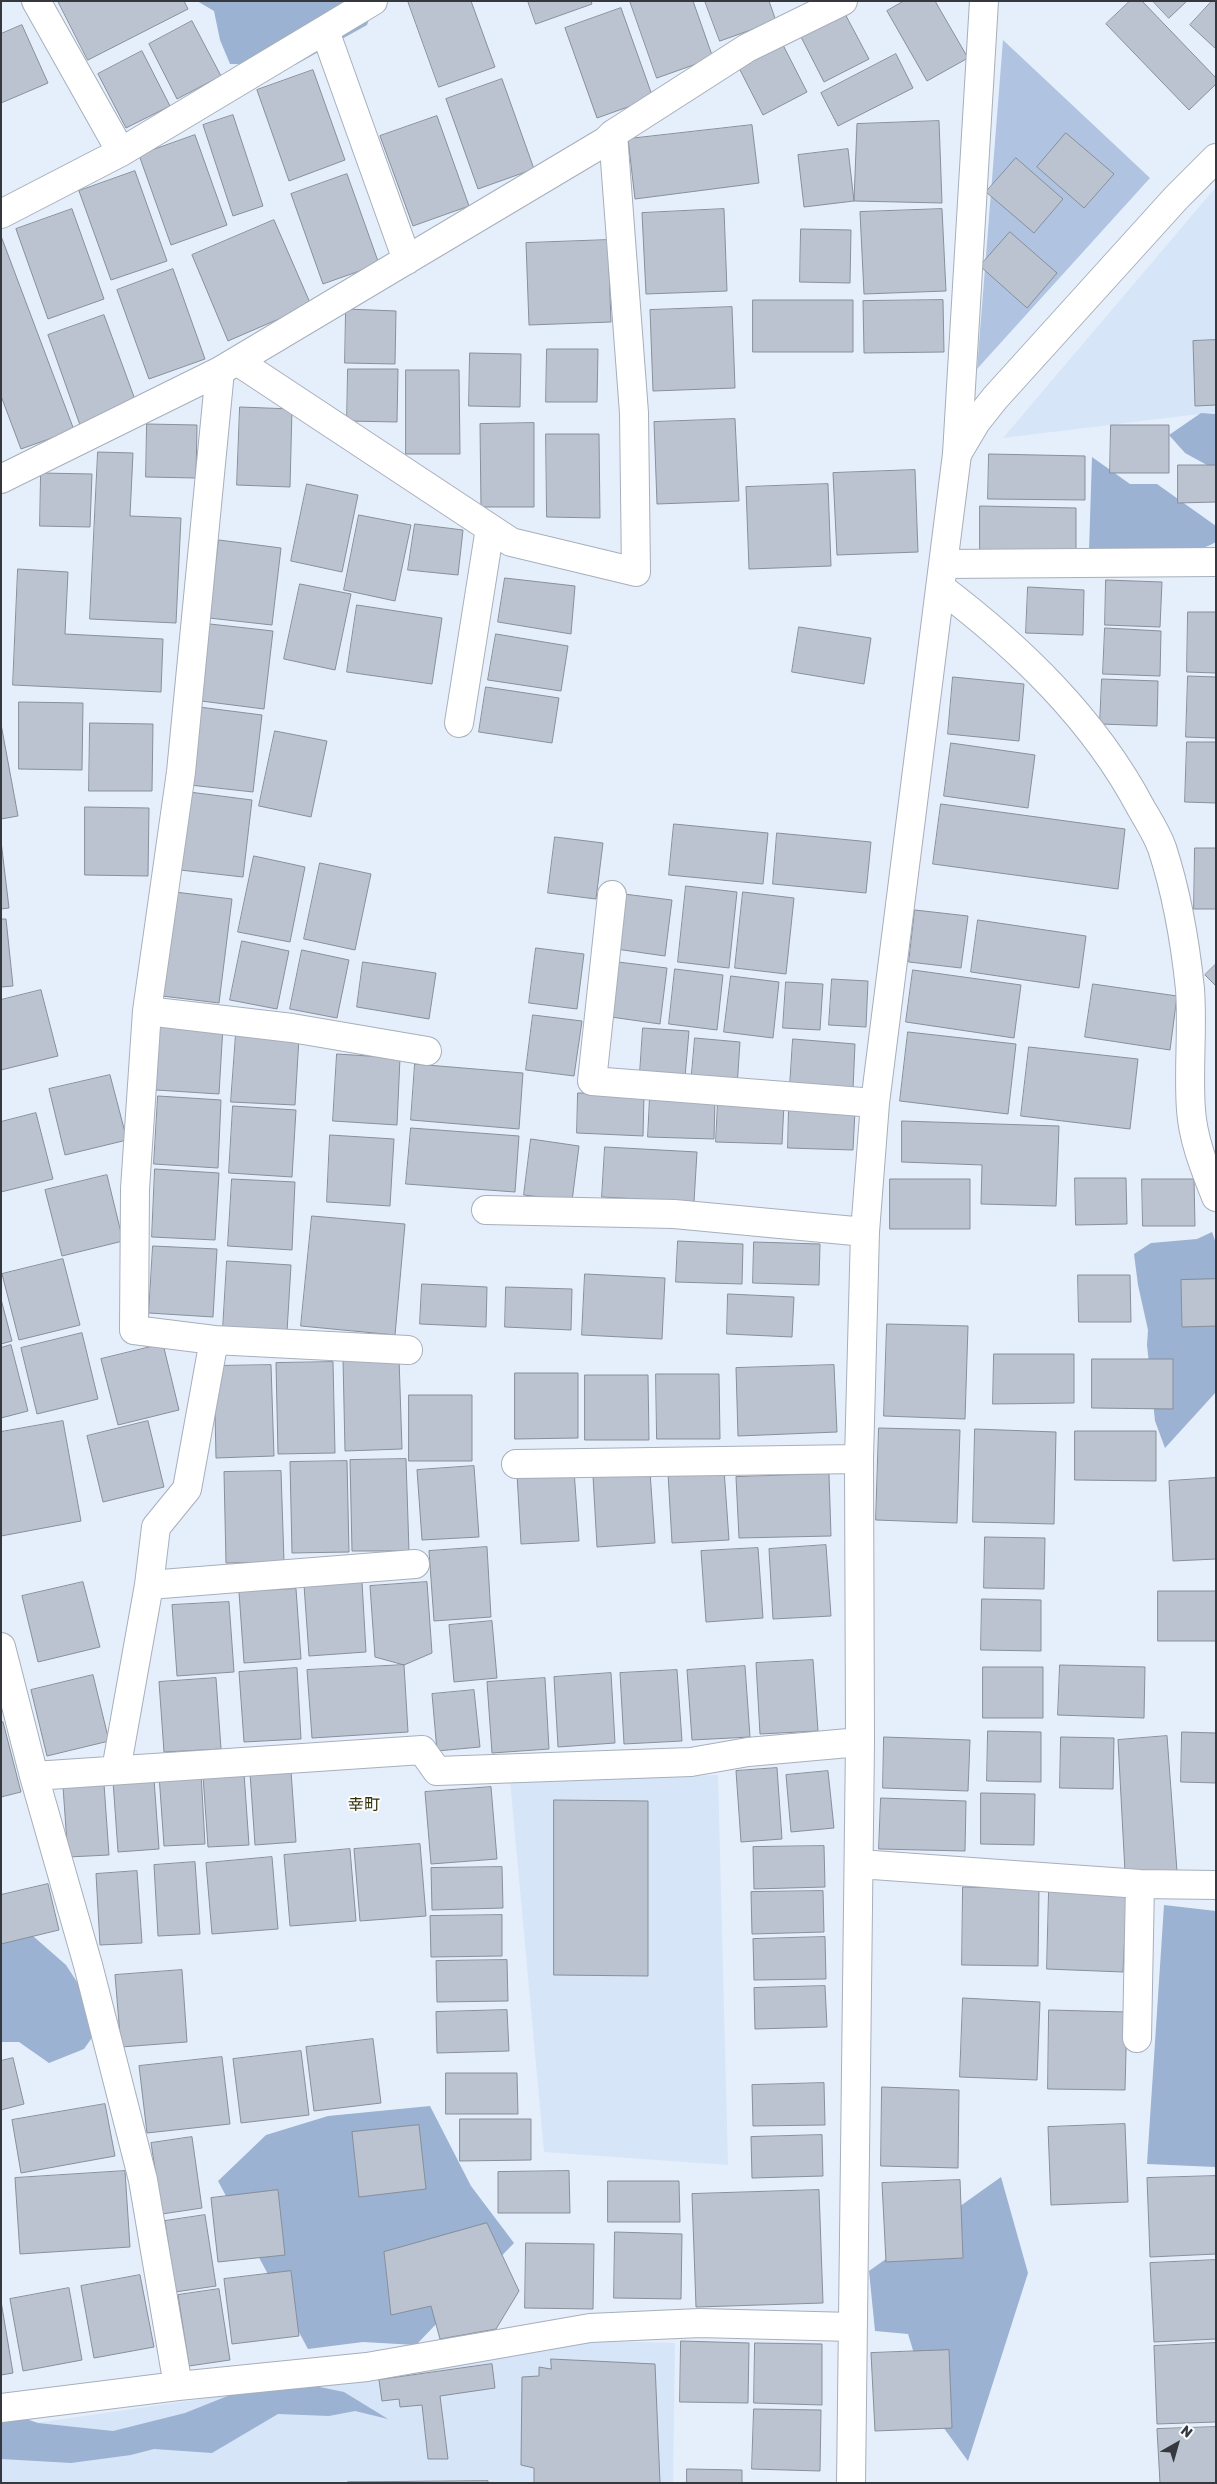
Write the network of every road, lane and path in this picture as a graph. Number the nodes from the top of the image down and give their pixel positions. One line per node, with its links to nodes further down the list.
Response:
1 (36, 1): 7 (street)
2 (373, 1): 5 (street)
3 (844, 1): 6 (street)
4 (984, 1): 12 (street)
5 (325, 31): 7 (street); 10 (street)
6 (613, 134): 10 (street); 14 (street)
7 (121, 152): 9 (street)
8 (1216, 158): 12 (street)
9 (1, 214)
10 (407, 260): 11 (street)
11 (228, 366): 13 (street); 14 (street); 19 (street)
12 (957, 454): 16 (street)
13 (1, 479)
14 (490, 528): 17 (street)
15 (1216, 562): 16 (street)
16 (943, 576): 21 (street); 22 (street)
17 (459, 723)
18 (612, 895): 21 (street)
19 (147, 1012): 20 (street); 25 (street)
20 (427, 1051)
21 (875, 1104): 24 (street)
22 (1216, 1197)
23 (486, 1210): 24 (street)
24 (865, 1232): 27 (street)
25 (214, 1340): 26 (street); 30 (street)
26 (408, 1350)
27 (859, 1458): 28 (street); 32 (street)
28 (516, 1464)
29 (415, 1564): 30 (street)
30 (149, 1585): 33 (street)
31 (1, 1648): 34 (street)
32 (860, 1742): 33 (street); 35 (street)
33 (116, 1770): 34 (street)
34 (34, 1776): 40 (street)
35 (859, 1864): 36 (street); 39 (street)
36 (1140, 1884): 37 (street); 38 (street)
37 (1216, 1886)
38 (1136, 2038)
39 (852, 2328): 40 (street); 42 (street)
40 (178, 2386): 41 (street)
41 (1, 2408)
42 (850, 2483)

